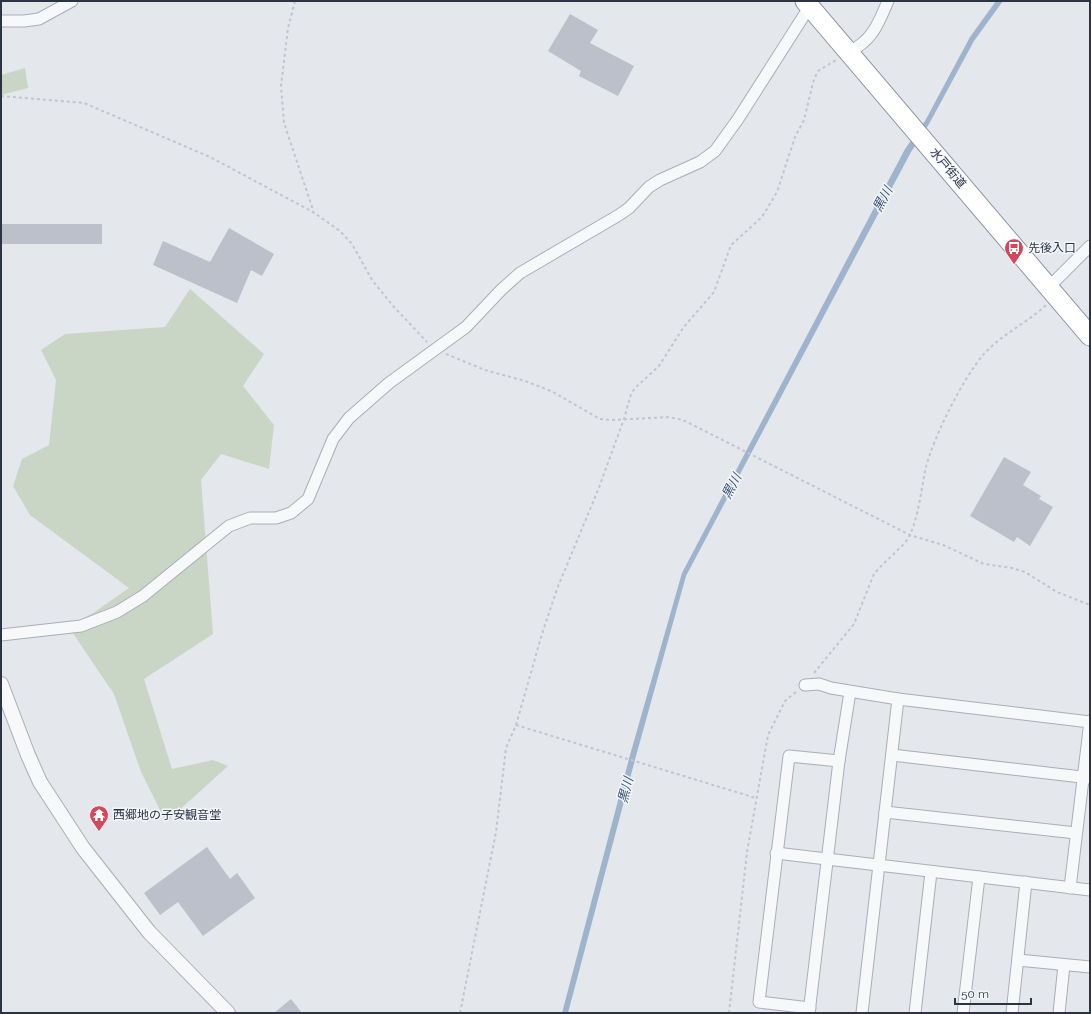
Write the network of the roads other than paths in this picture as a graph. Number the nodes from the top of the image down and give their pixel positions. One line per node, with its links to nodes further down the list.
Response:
1 (72, 1): 4 (street)
2 (888, 1): 5 (street)
3 (807, 4): 5 (highway, 水戸街道); 9 (street)
4 (1, 21)
5 (849, 52): 7 (highway, 水戸街道)
6 (1090, 246): 7 (street)
7 (1052, 291): 8 (highway, 水戸街道)
8 (1090, 336)
9 (1, 635)
10 (1, 684): 32 (street)
11 (805, 685): 12 (street)
12 (850, 692): 13 (street); 16 (street)
13 (898, 699): 14 (street); 15 (street)
14 (1090, 721): 17 (street)
15 (892, 755): 17 (street); 18 (street)
16 (839, 761): 20 (street); 21 (street)
17 (1087, 777): 19 (street)
18 (885, 812): 19 (street); 22 (street)
19 (1076, 833): 26 (street)
20 (776, 853): 21 (street); 31 (street)
21 (827, 860): 22 (street); 31 (street)
22 (880, 866): 23 (street); 33 (street)
23 (931, 872): 24 (street); 34 (street)
24 (979, 877): 25 (street); 35 (street)
25 (1026, 882): 26 (street); 28 (street)
26 (1070, 888): 27 (street)
27 (1090, 890)
28 (1018, 960): 29 (street); 36 (street)
29 (1064, 965): 30 (street); 37 (street)
30 (1090, 967)
31 (809, 1010)
32 (228, 1013)
33 (862, 1013)
34 (914, 1013)
35 (963, 1013)
36 (1012, 1013)
37 (1059, 1013)

